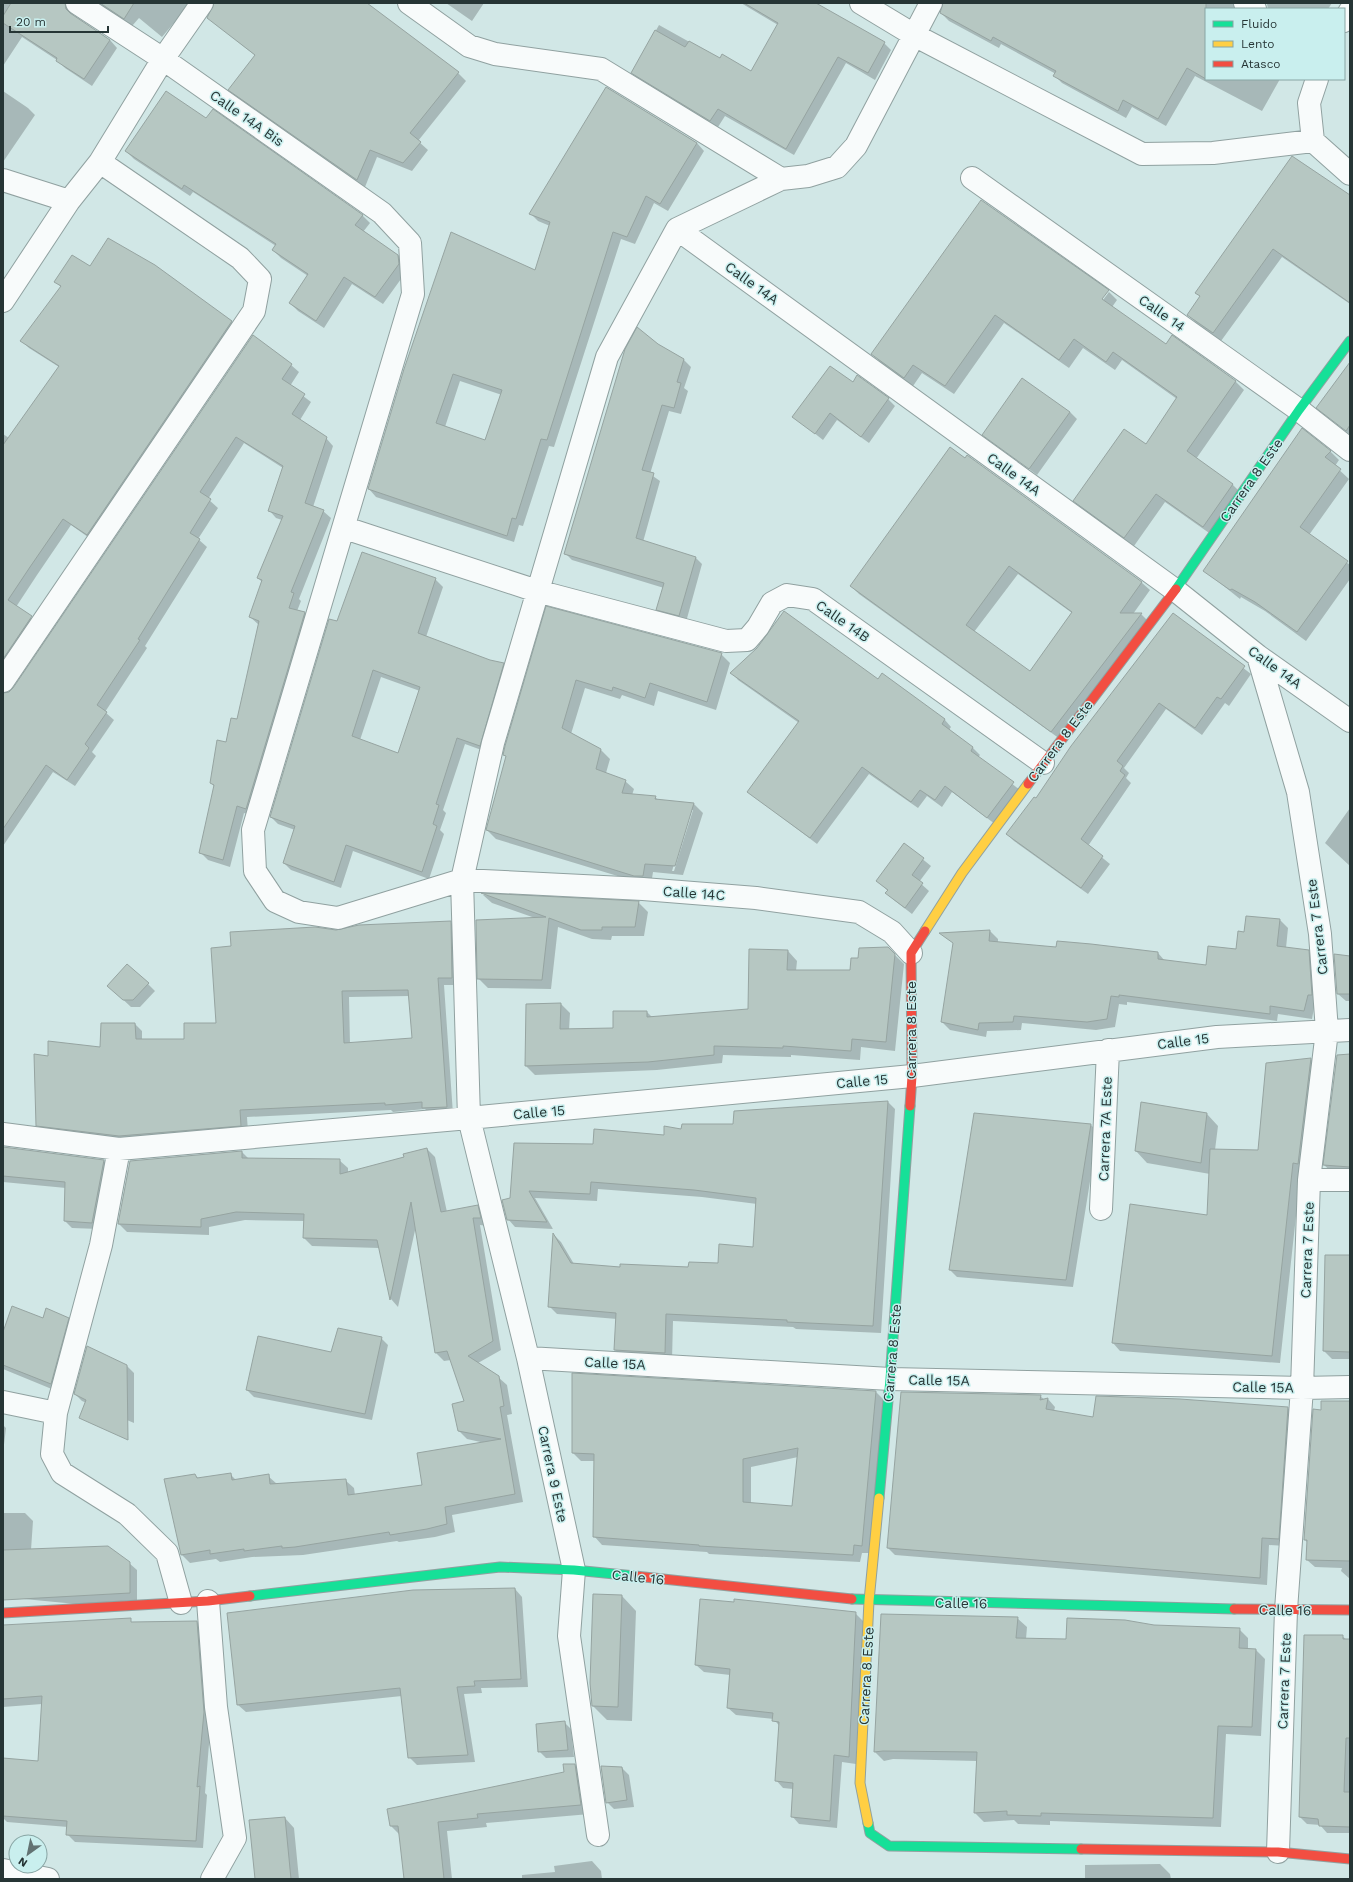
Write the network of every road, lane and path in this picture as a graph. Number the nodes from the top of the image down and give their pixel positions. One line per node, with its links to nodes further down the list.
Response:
1 (77, 3): 7 (street, Calle 14A Bis)
2 (202, 3): 7 (street)
3 (409, 3): 12 (street)
4 (861, 3): 6 (street)
5 (931, 3): 6 (street)
6 (914, 35): 9 (street); 12 (street)
7 (163, 59): 10 (street); 17 (street, Calle 14A Bis)
8 (1317, 80): 9 (street)
9 (1313, 141): 11 (street)
10 (100, 162): 15 (street); 26 (street)
11 (1350, 174)
12 (781, 178): 16 (street)
13 (972, 178): 20 (street, Calle 14)
14 (3, 180): 15 (street)
15 (69, 201): 18 (street)
16 (677, 229): 23 (street, Calle 14A); 24 (street, Carrera 9 Este)
17 (410, 243): 22 (street, Calle 14C)
18 (3, 301)
19 (1350, 342): 20 (street, Carrera 8 Este)
20 (1299, 410): 21 (street, Calle 14); 23 (street, Carrera 8 Este)
21 (1350, 450)
22 (345, 528): 24 (street); 29 (street, Calle 14C)
23 (1175, 590): 25 (street, Calle 14A); 28 (street, Carrera 8 Este)
24 (538, 591): 28 (street, Calle 14B); 29 (street, Carrera 9 Este)
25 (1258, 656): 27 (street, Calle 14A); 32 (street, Carrera 7 Este)
26 (3, 681)
27 (1350, 721)
28 (1043, 763): 30 (street, Carrera 8 Este)
29 (462, 880): 30 (street, Calle 14C); 35 (street, Carrera 9 Este)
30 (911, 953): 34 (street, Carrera 8 Este)
31 (1350, 1030): 32 (street, Calle 15)
32 (1327, 1031): 33 (street, Calle 15); 38 (street, Carrera 7 Este)
33 (1108, 1050): 34 (street, Calle 15); 40 (street, Carrera 7A Este)
34 (912, 1076): 35 (street, Calle 15); 42 (street, Carrera 8 Este)
35 (469, 1118): 37 (street, Calle 15); 41 (street, Carrera 9 Este)
36 (3, 1134): 37 (street, Calle 15)
37 (119, 1149): 46 (street)
38 (1309, 1180): 39 (street); 44 (street, Carrera 7 Este)
39 (1350, 1180)
40 (1101, 1209)
41 (528, 1358): 42 (street, Calle 15A); 47 (street, Carrera 9 Este)
42 (890, 1379): 44 (street, Calle 15A); 49 (street, Carrera 8 Este)
43 (1350, 1387): 44 (street, Calle 15A)
44 (1302, 1388): 51 (street, Carrera 7 Este)
45 (3, 1402): 46 (street)
46 (56, 1413): 50 (street)
47 (574, 1570): 48 (street, Calle 16); 49 (street, Calle 16); 54 (street, Carrera 9 Este)
48 (208, 1601): 50 (street, Calle 16); 59 (street)
49 (869, 1601): 51 (street, Calle 16); 55 (street, Carrera 8 Este)
50 (181, 1603): 53 (street, Calle 16)
51 (1286, 1610): 52 (street, Calle 16); 55 (street, Carrera 7 Este)
52 (1350, 1610)
53 (3, 1613)
54 (598, 1835)
55 (1278, 1852): 56 (street)
56 (1350, 1859)
57 (3, 1870): 58 (street)
58 (48, 1879)
59 (212, 1879)

